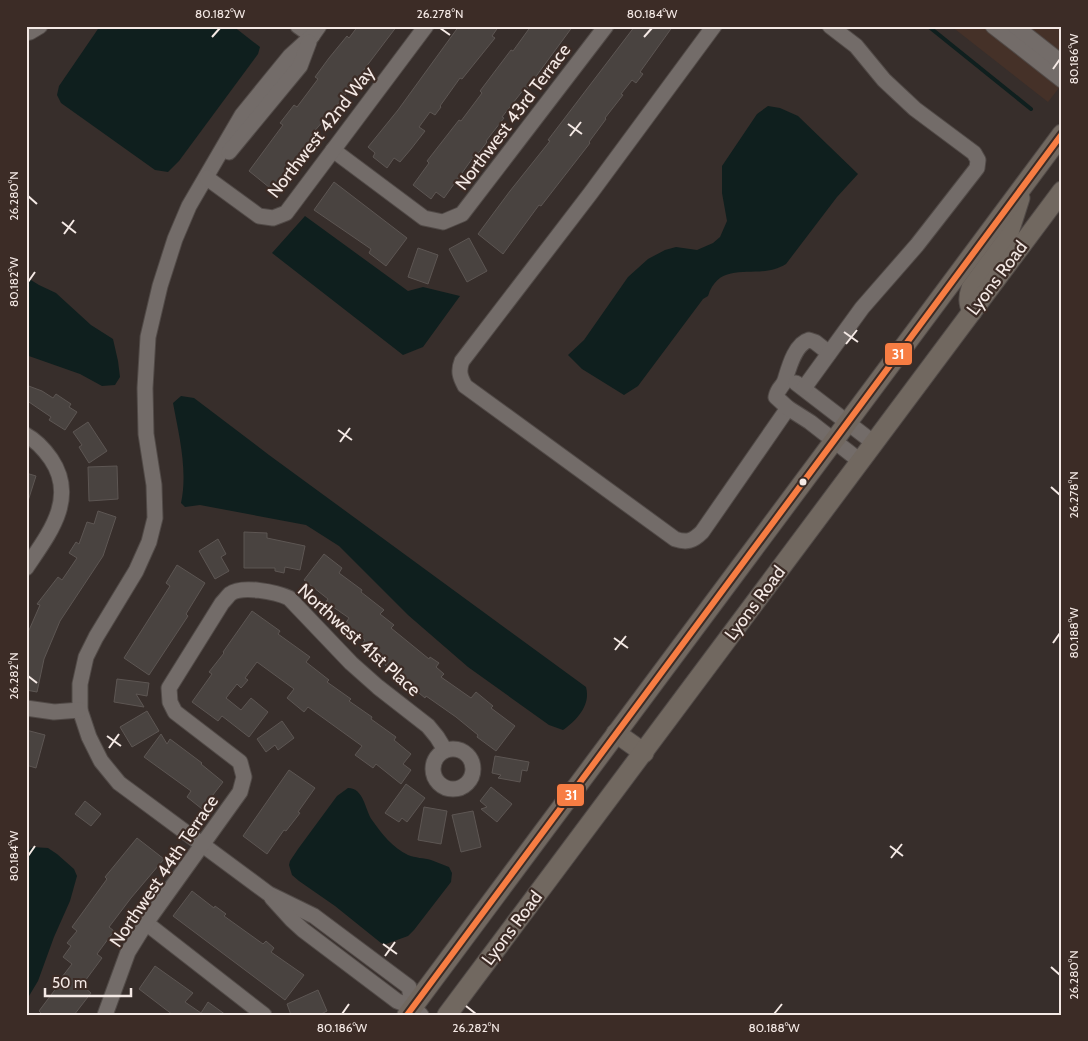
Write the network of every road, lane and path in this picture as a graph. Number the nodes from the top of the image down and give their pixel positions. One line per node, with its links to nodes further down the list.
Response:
1 (40, 26): 10 (street)
2 (298, 26): 9 (street)
3 (426, 26): 14 (street, Northwest 42nd Way)
4 (606, 26): 14 (street, Northwest 43rd Terrace)
5 (714, 26): 22 (street)
6 (830, 26): 19 (street)
7 (993, 26): 12 (street)
8 (1015, 26): 11 (street)
9 (315, 31): 15 (street)
10 (26, 32)
11 (1062, 63)
12 (1062, 80)
13 (1062, 134): 16 (main road, Lyons Road)
14 (333, 150): 15 (street, Northwest 42nd Way)
15 (207, 178): 30 (street)
16 (1025, 183): 18 (main road); 23 (main road, Lyons Road)
17 (1062, 191): 18 (main road, Lyons Road)
18 (972, 312): 26 (main road, Lyons Road)
19 (829, 353): 20 (street); 21 (street)
20 (785, 382): 21 (street); 22 (street)
21 (804, 388): 23 (street)
22 (788, 408): 25 (street)
23 (848, 422): 25 (main road, Lyons Road); 26 (street)
24 (26, 435): 28 (street)
25 (834, 441): 27 (street); 31 (main road, Lyons Road)
26 (874, 443): 27 (main road, Lyons Road)
27 (860, 461): 33 (main road, Lyons Road)
28 (26, 568)
29 (26, 708): 30 (street)
30 (80, 710): 35 (street)
31 (616, 732): 33 (main road); 40 (main road, Lyons Road)
32 (444, 750): 34 (street, Northwest 41st Place)
33 (644, 753): 43 (main road, Lyons Road)
34 (244, 777): 35 (street, Northwest 44th Terrace)
35 (202, 844): 36 (street); 38 (street, Northwest 44th Terrace)
36 (268, 894): 37 (street); 39 (street)
37 (314, 916): 39 (street); 40 (street)
38 (146, 923): 41 (street, Northwest 44th Terrace); 42 (street)
39 (303, 930): 40 (street)
40 (414, 1012)
41 (105, 1015)
42 (264, 1015)
43 (447, 1015)

